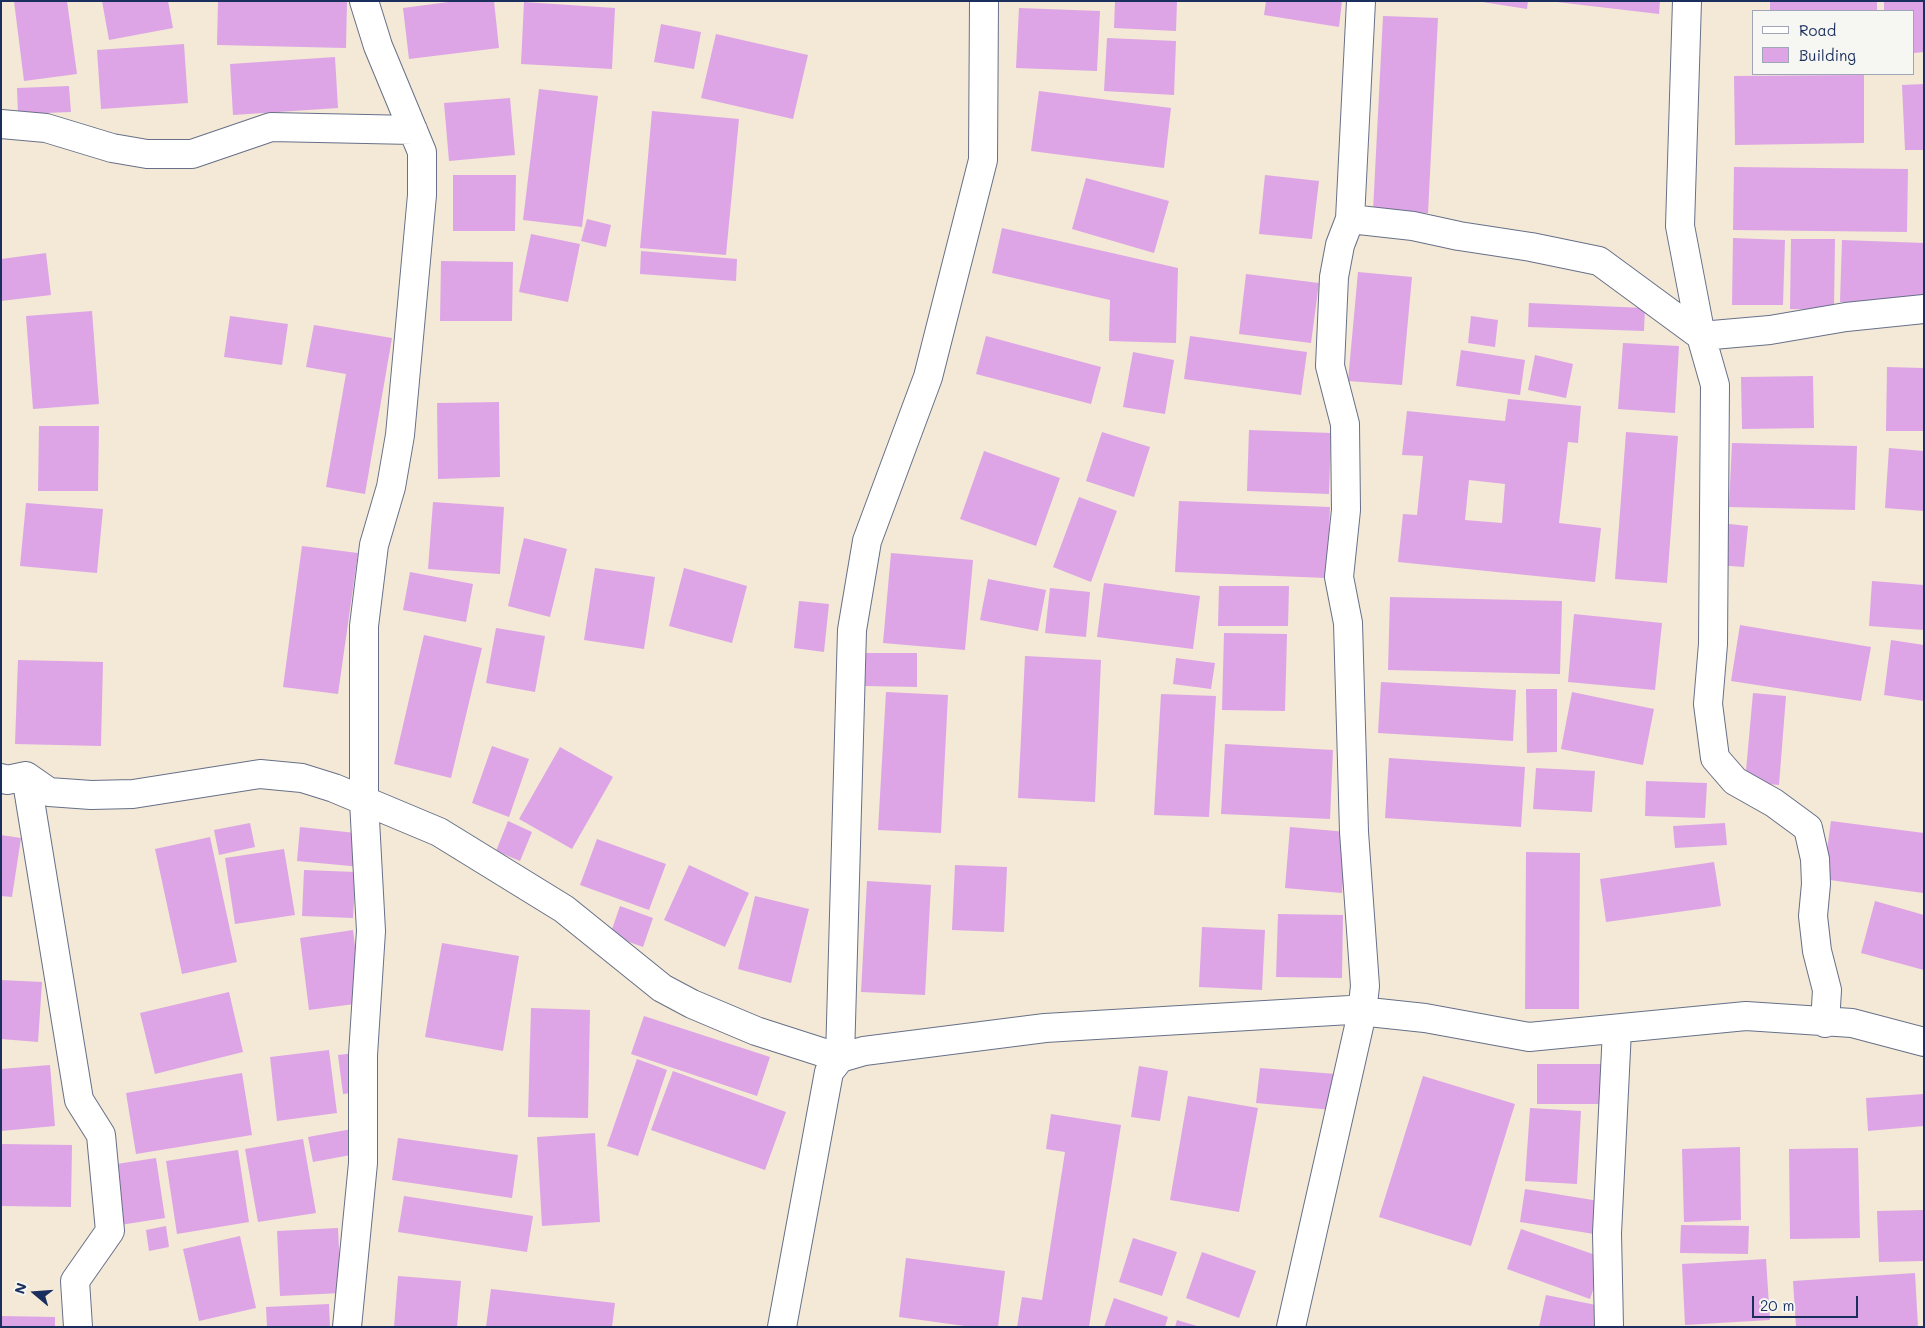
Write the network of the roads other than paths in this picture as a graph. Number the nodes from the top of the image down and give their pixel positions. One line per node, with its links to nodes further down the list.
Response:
1 (364, 1): 6 (street)
2 (984, 1): 16 (street)
3 (1361, 1): 7 (street)
4 (1687, 1): 9 (street)
5 (1, 124): 6 (street)
6 (413, 130): 11 (street)
7 (1350, 219): 9 (street); 12 (street)
8 (1924, 309): 9 (street)
9 (1701, 336): 13 (street)
10 (14, 777): 11 (street); 17 (street)
11 (364, 801): 16 (street); 18 (street)
12 (1362, 1013): 14 (street); 16 (street); 20 (street)
13 (1825, 1023): 14 (street); 15 (street)
14 (1617, 1030): 21 (street)
15 (1924, 1042)
16 (840, 1058): 19 (street)
17 (78, 1327)
18 (346, 1327)
19 (782, 1327)
20 (1291, 1327)
21 (1609, 1327)

